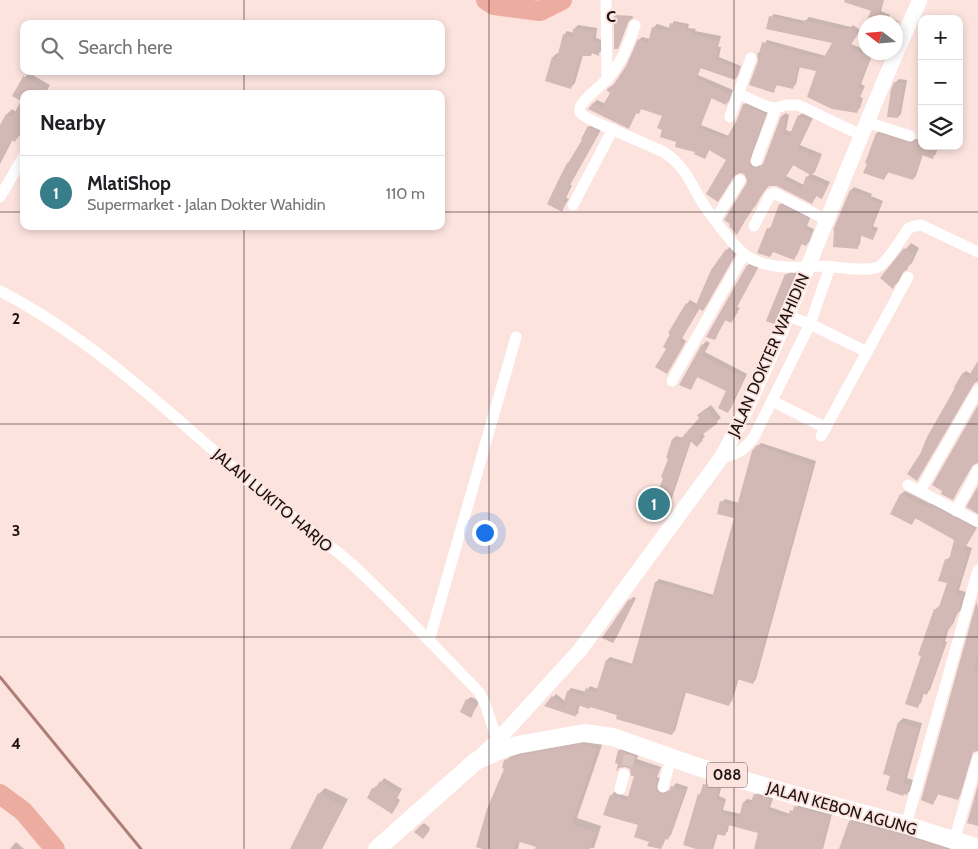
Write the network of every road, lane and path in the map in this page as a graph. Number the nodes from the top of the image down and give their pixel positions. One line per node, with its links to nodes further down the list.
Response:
1 (920, 0): 10 (main road, JALAN DOKTER WAHIDIN)
2 (606, 4): 5 (street)
3 (636, 25): 5 (street)
4 (751, 58): 6 (street)
5 (607, 80): 9 (street)
6 (739, 94): 7 (street); 8 (street)
7 (776, 108): 10 (street); 12 (street)
8 (730, 117)
9 (613, 129): 16 (street); 17 (street)
10 (864, 129): 11 (street); 18 (main road, JALAN DOKTER WAHIDIN)
11 (910, 136)
12 (756, 161)
13 (20, 163): 15 (street)
14 (740, 180): 17 (street)
15 (0, 197)
16 (573, 205)
17 (715, 220): 21 (street)
18 (828, 220): 19 (street); 22 (main road, JALAN DOKTER WAHIDIN)
19 (754, 226)
20 (978, 252): 23 (street)
21 (744, 254): 22 (street); 30 (street)
22 (809, 266): 23 (street); 26 (main road, JALAN DOKTER WAHIDIN)
23 (830, 266): 27 (street)
24 (908, 277): 29 (street)
25 (0, 291): 40 (street, JALAN LUKITO HARJO)
26 (788, 316): 27 (street); 33 (main road, JALAN DOKTER WAHIDIN)
27 (810, 324): 29 (street); 32 (street)
28 (516, 337): 40 (street)
29 (867, 352): 32 (street)
30 (672, 381)
31 (977, 393): 36 (street)
32 (772, 401): 33 (street)
33 (721, 458): 41 (main road, JALAN DOKTER WAHIDIN)
34 (978, 470): 37 (street)
35 (908, 485): 36 (street)
36 (920, 492): 37 (street)
37 (956, 511): 38 (street)
38 (978, 522)
39 (978, 570): 47 (street)
40 (429, 641): 41 (street, JALAN LUKITO HARJO)
41 (498, 746): 42 (main road, JALAN KEBON AGUNG / 088); 50 (main road, JALAN KEBON AGUNG / 088)
42 (671, 758): 45 (street); 47 (main road, JALAN KEBON AGUNG / 088)
43 (978, 758): 48 (street)
44 (626, 770): 46 (street)
45 (663, 787)
46 (620, 789)
47 (906, 825): 48 (main road, JALAN KEBON AGUNG / 088)
48 (954, 841): 49 (main road, JALAN KEBON AGUNG / 088)
49 (978, 848)
50 (376, 849)

